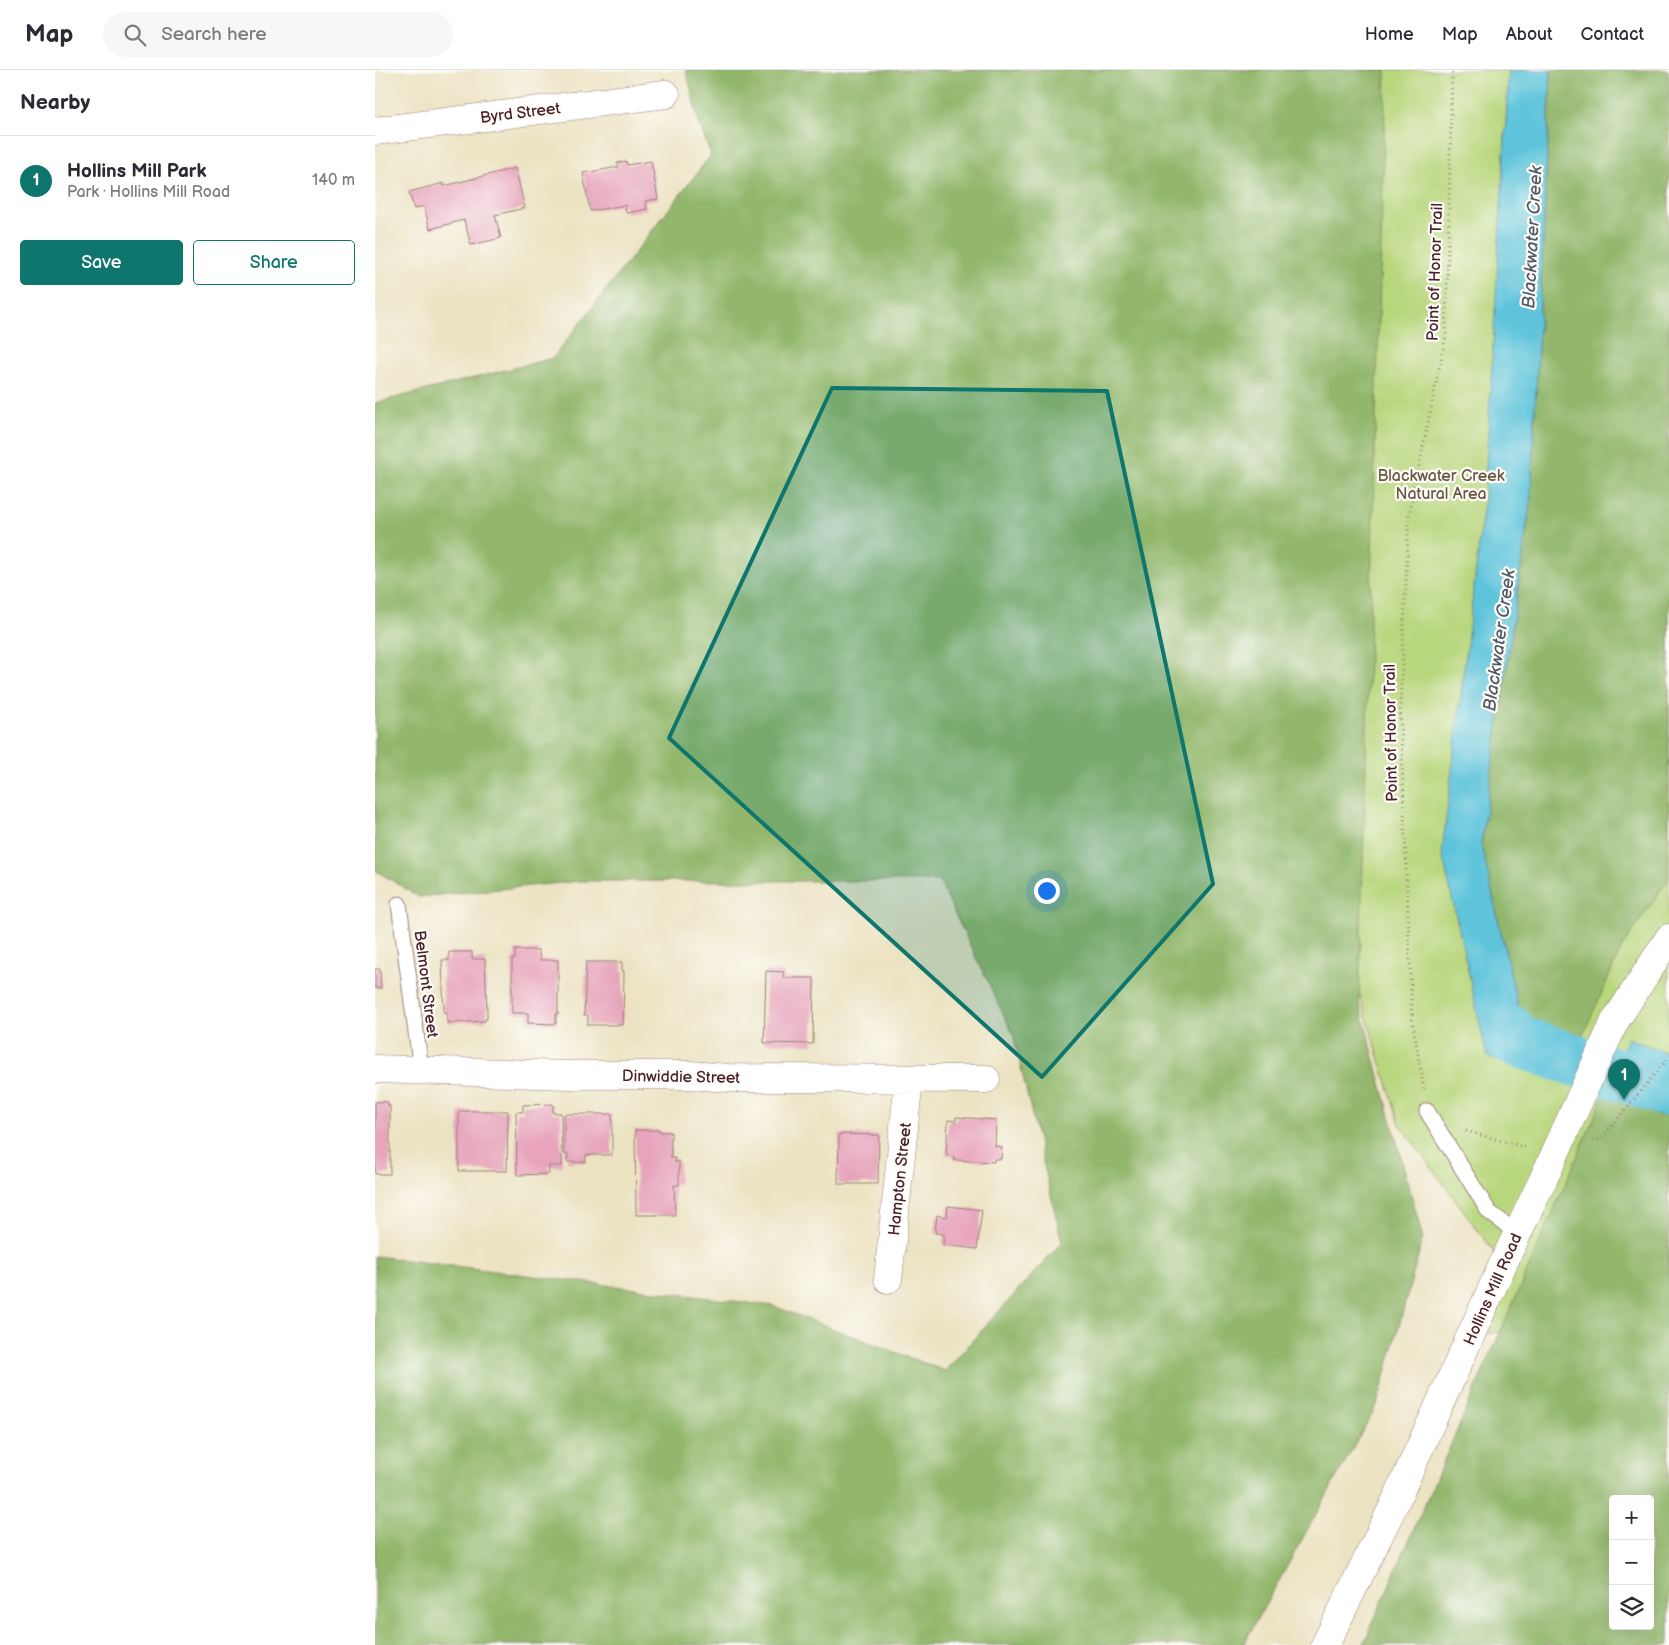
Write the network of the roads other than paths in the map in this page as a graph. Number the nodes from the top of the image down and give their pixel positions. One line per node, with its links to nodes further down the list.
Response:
1 (666, 94): 2 (street, Byrd Street)
2 (375, 131)
3 (399, 904): 6 (lane, Belmont Street)
4 (1669, 938): 10 (street, Hollins Mill Road, bridge)
5 (375, 1069): 6 (street, Dinwiddie Street)
6 (421, 1070): 8 (street, Dinwiddie Street)
7 (986, 1078): 8 (street, Dinwiddie Street)
8 (909, 1079): 11 (street, Hampton Street)
9 (1427, 1111): 10 (lane)
10 (1517, 1233): 12 (street, Hollins Mill Road)
11 (889, 1279)
12 (1325, 1645)

